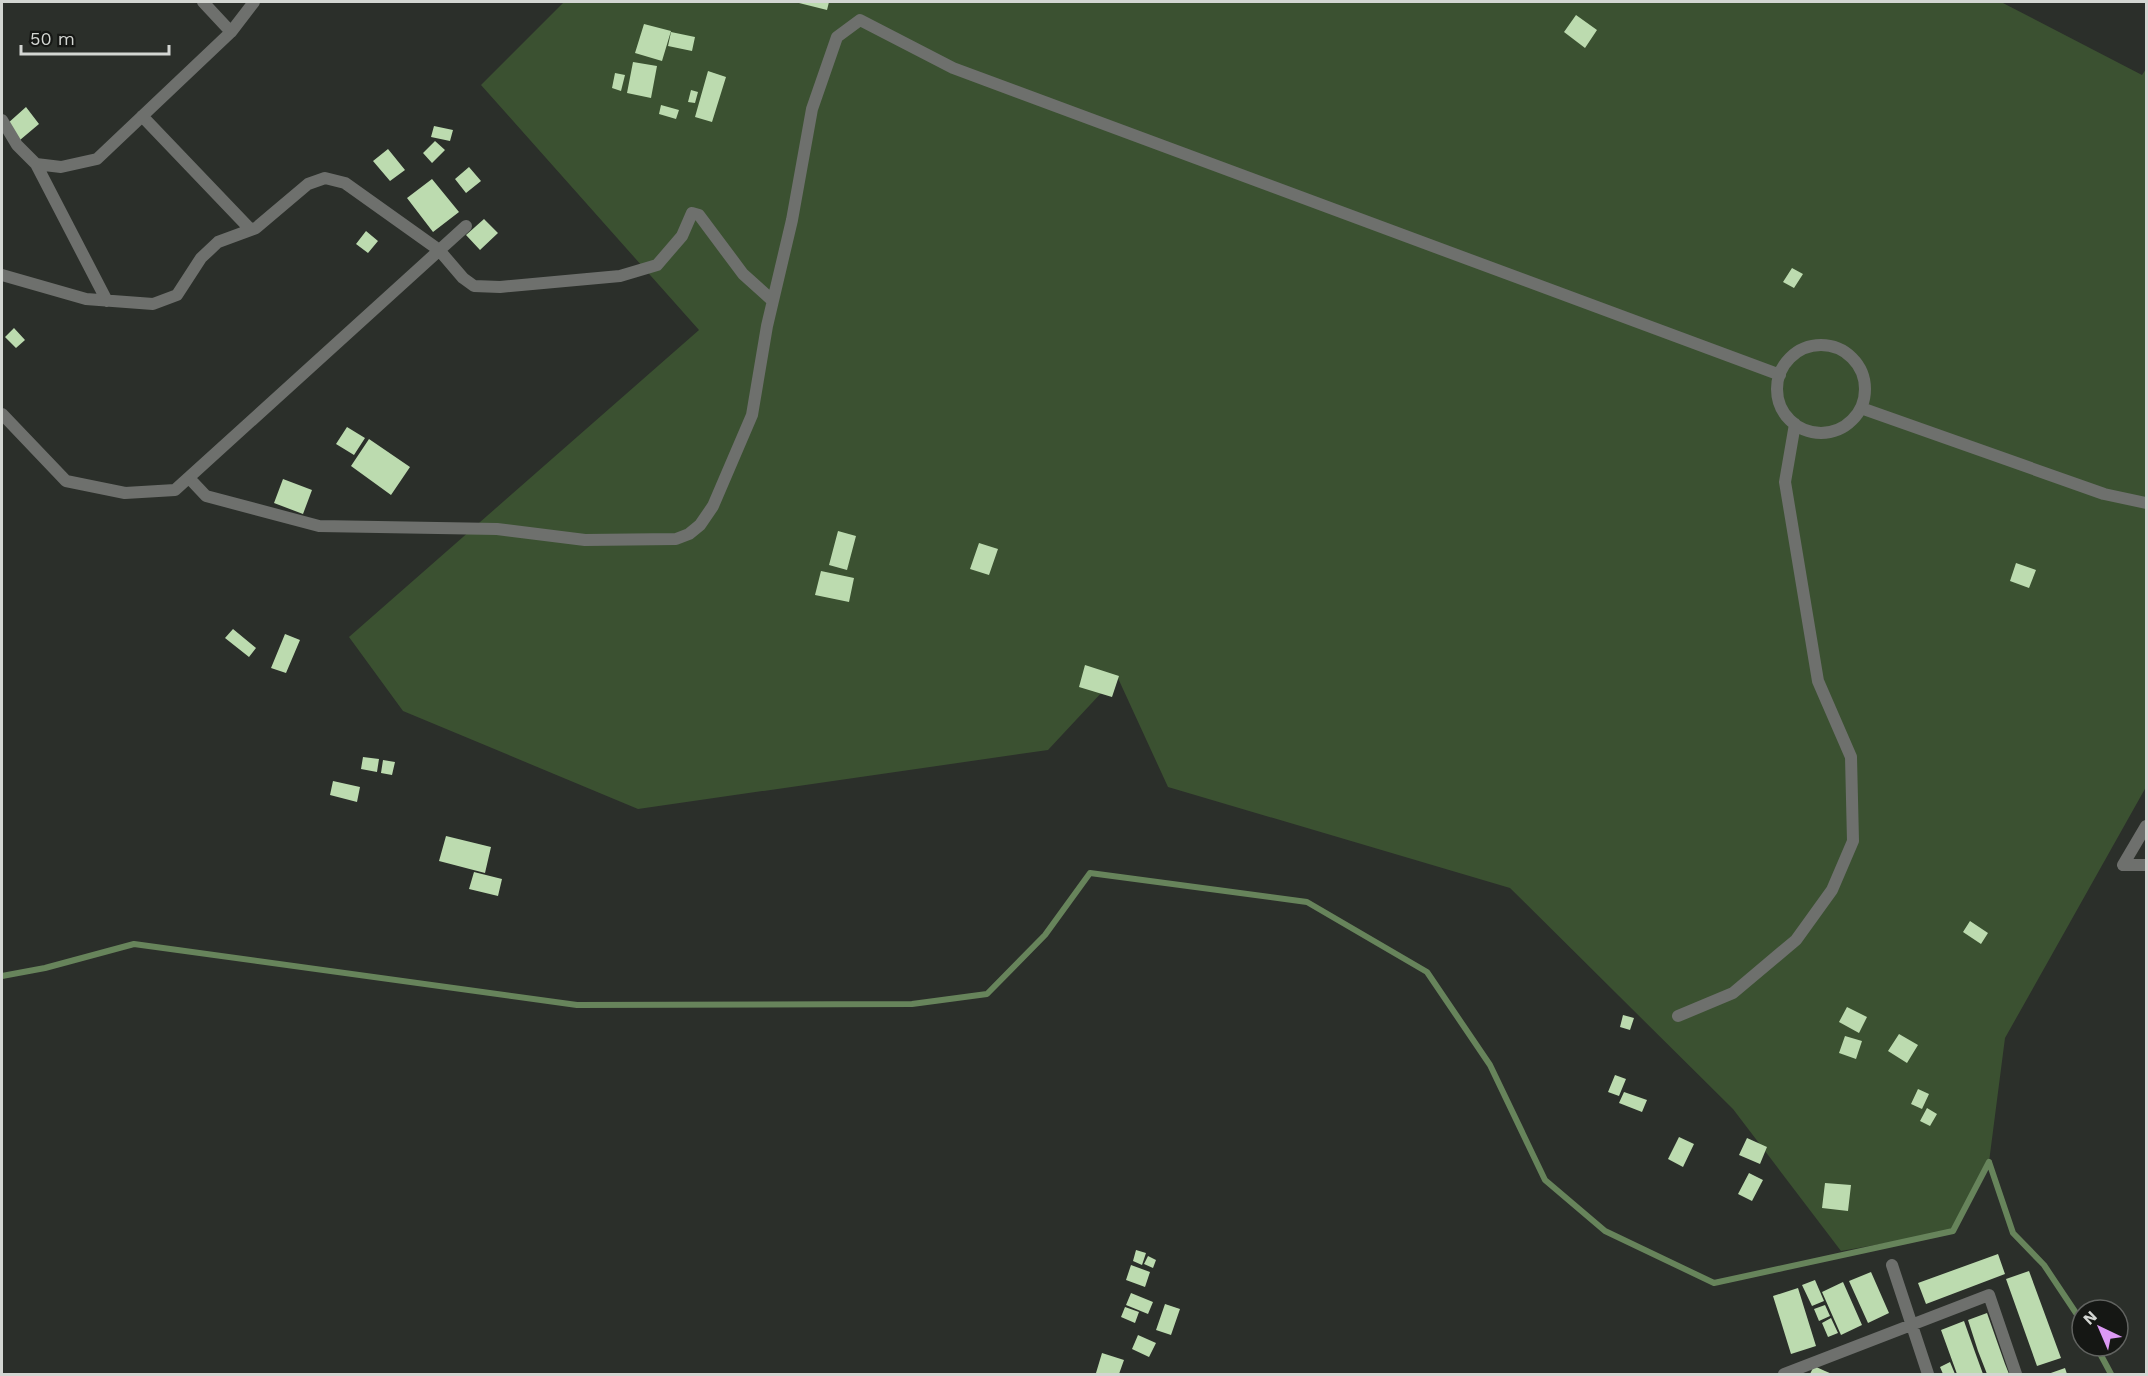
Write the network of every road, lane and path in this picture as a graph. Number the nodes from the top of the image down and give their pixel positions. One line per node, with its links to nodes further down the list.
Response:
1 (203, 2): 3 (street)
2 (254, 2): 3 (street)
3 (231, 32): 4 (street)
4 (142, 116): 6 (street); 8 (street)
5 (2, 120): 6 (street)
6 (36, 164): 11 (street)
7 (466, 226): 9 (street)
8 (251, 230): 9 (street); 11 (street)
9 (439, 250): 12 (street); 17 (street)
10 (2, 275): 11 (street)
11 (107, 300)
12 (773, 301): 13 (street); 17 (street)
13 (1780, 375): 14 (street); 16 (street)
14 (1861, 408): 16 (street); 18 (street)
15 (2, 414): 17 (street)
16 (1795, 424): 21 (street)
17 (189, 478)
18 (2146, 503)
19 (2146, 826): 20 (street)
20 (2146, 865)
21 (1678, 1016)
22 (1892, 1265): 23 (street)
23 (1913, 1323): 24 (street); 25 (street); 26 (street)
24 (1784, 1374)
25 (1928, 1374)
26 (2016, 1374)

